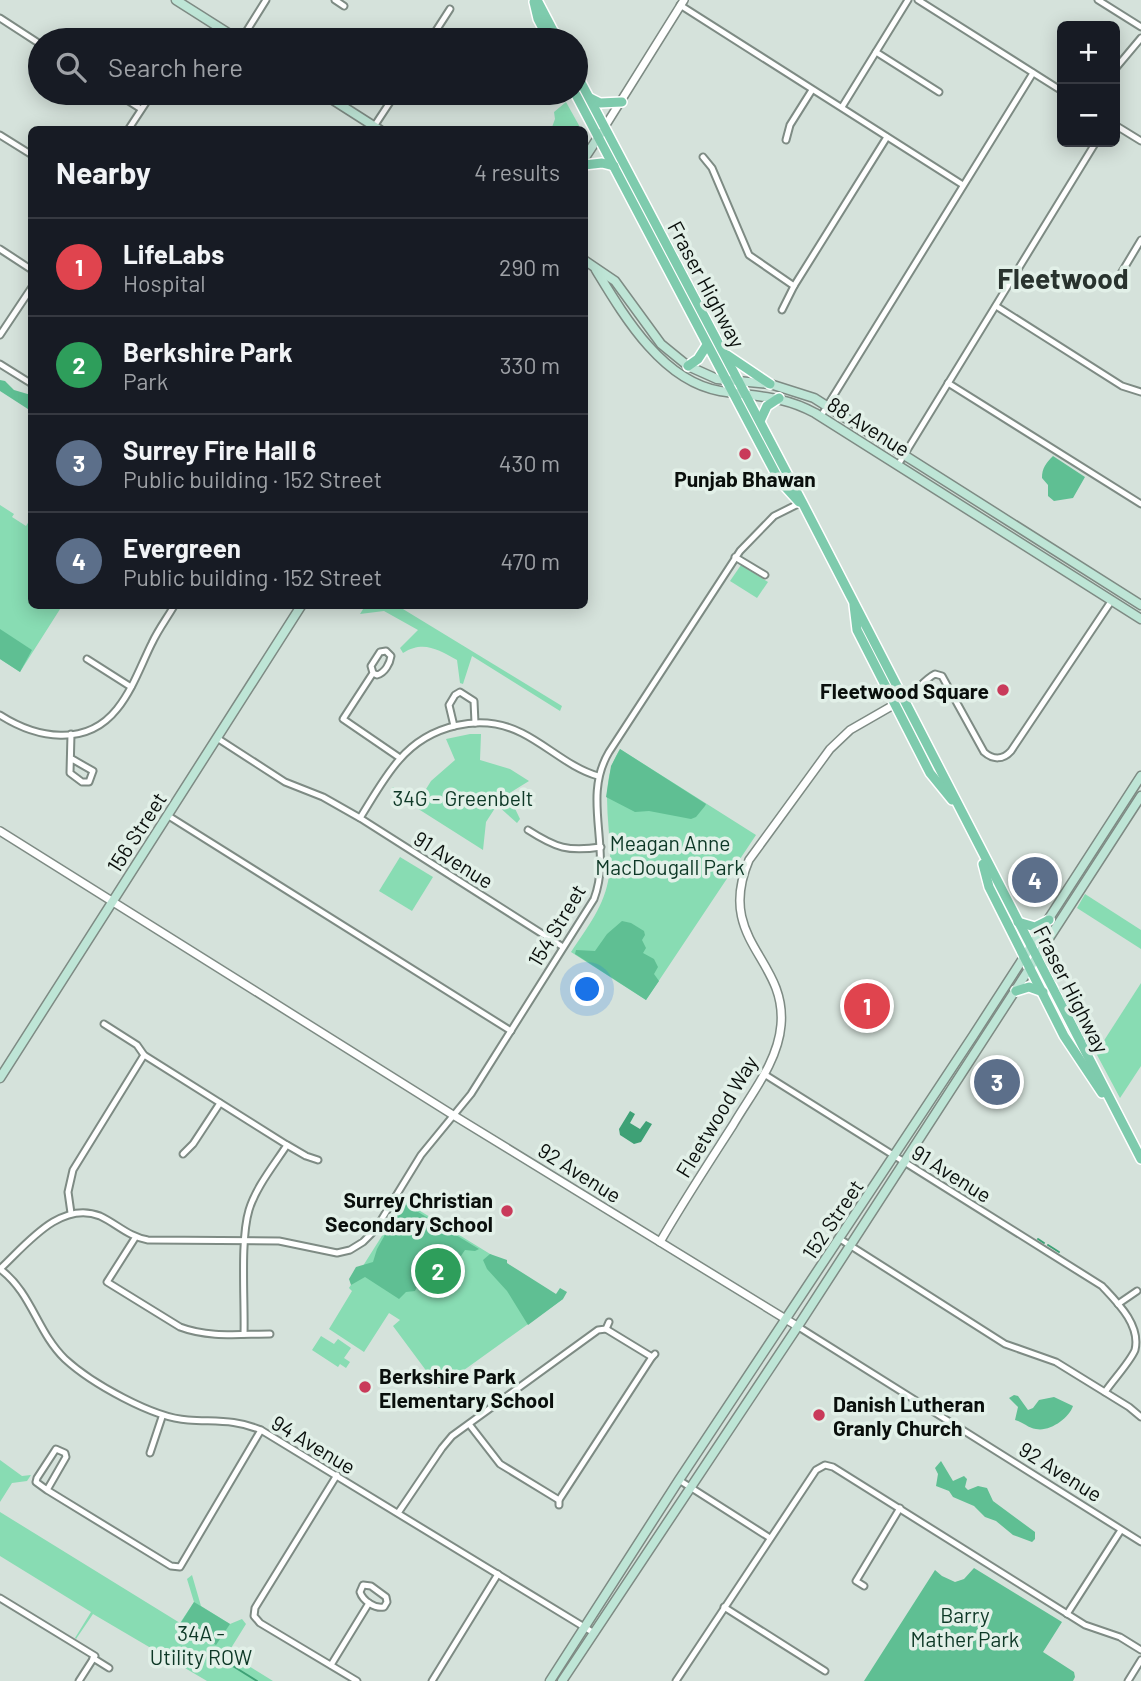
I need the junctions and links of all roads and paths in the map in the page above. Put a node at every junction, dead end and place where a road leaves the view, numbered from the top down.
1 (176, 0) edge
2 (266, 0) edge
3 (335, 0) edge
4 (536, 0) edge
5 (908, 0) edge
6 (918, 0) edge
7 (1098, 0) edge
8 (682, 3) edge
9 (344, 6) dead end
10 (450, 9) dead end
11 (0, 18) edge
12 (1141, 27) edge
13 (221, 28) edge
14 (248, 28) edge
15 (438, 28) edge
16 (543, 28) edge
17 (551, 28) edge
18 (28, 36) edge
19 (1141, 38) edge
20 (876, 52) junction
21 (1120, 63) edge
22 (1033, 73) junction
23 (1057, 88) edge
24 (811, 90) junction
25 (939, 92) dead end
26 (588, 95) edge
27 (588, 96) edge
28 (622, 102) junction
29 (136, 105) edge
30 (143, 105) edge
31 (340, 105) edge
32 (389, 105) edge
33 (581, 105) edge
34 (842, 107) junction
35 (141, 108) junction
36 (130, 126) edge
37 (372, 126) edge
38 (376, 126) edge
39 (604, 128) junction
40 (1120, 128) edge
41 (0, 135) edge
42 (598, 137) junction
43 (887, 137) junction
44 (786, 140) dead end
45 (1141, 142) edge
46 (1093, 147) edge
47 (28, 152) edge
48 (588, 153) edge
49 (703, 157) dead end
50 (588, 165) edge
51 (614, 166) junction
52 (963, 185) junction
53 (1141, 240) edge
54 (0, 249) edge
55 (588, 263) edge
56 (28, 267) edge
57 (594, 267) junction
58 (1117, 280) dead end
59 (794, 286) junction
60 (28, 293) edge
61 (996, 306) junction
62 (782, 310) dead end
63 (0, 335) edge
64 (707, 345) junction
65 (723, 351) junction
66 (0, 364) edge
67 (688, 366) junction
68 (727, 381) junction
69 (28, 382) edge
70 (739, 382) junction
71 (948, 383) junction
72 (770, 384) junction
73 (1141, 392) edge
74 (733, 393) junction
75 (746, 394) junction
76 (779, 398) junction
77 (827, 406) junction
78 (821, 416) junction
79 (760, 421) junction
80 (904, 455) junction
81 (898, 465) junction
82 (800, 503) junction
83 (1141, 504) edge
84 (807, 511) junction
85 (736, 557) junction
86 (765, 575) dead end
87 (1112, 600) junction
88 (1141, 605) edge
89 (172, 609) edge
90 (299, 609) edge
91 (1141, 618) edge
92 (87, 659) dead end
93 (373, 673) junction
94 (131, 687) junction
95 (899, 702) junction
96 (0, 715) edge
97 (475, 723) junction
98 (454, 726) junction
99 (71, 734) junction
100 (217, 738) junction
101 (400, 758) junction
102 (72, 759) junction
103 (598, 776) junction
104 (1141, 776) edge
105 (1141, 796) edge
106 (167, 815) junction
107 (360, 818) junction
108 (0, 831) edge
109 (528, 831) dead end
110 (601, 847) junction
111 (980, 849) junction
112 (112, 902) junction
113 (1049, 920) junction
114 (1018, 922) junction
115 (563, 947) junction
116 (1031, 948) junction
117 (1025, 958) junction
118 (1037, 959) junction
119 (1030, 968) junction
120 (1016, 990) junction
121 (1042, 992) junction
122 (104, 1024) dead end
123 (510, 1031) junction
124 (144, 1055) junction
125 (954, 1066) junction
126 (962, 1072) junction
127 (764, 1074) junction
128 (0, 1078) edge
129 (220, 1102) junction
130 (1114, 1108) junction
131 (453, 1115) junction
132 (1136, 1142) edge
133 (287, 1145) junction
134 (183, 1154) dead end
135 (895, 1156) junction
136 (1141, 1159) edge
137 (318, 1160) dead end
138 (904, 1162) junction
139 (71, 1213) junction
140 (135, 1238) junction
141 (840, 1239) junction
142 (246, 1241) junction
143 (660, 1242) junction
144 (849, 1245) junction
145 (0, 1269) edge
146 (1137, 1291) dead end
147 (1118, 1304) junction
148 (786, 1319) junction
149 (610, 1322) dead end
150 (797, 1326) junction
151 (607, 1329) junction
152 (244, 1334) junction
153 (270, 1334) dead end
154 (1138, 1350) edge
155 (1105, 1392) junction
156 (162, 1416) junction
157 (1141, 1417) edge
158 (469, 1424) junction
159 (261, 1430) junction
160 (150, 1453) dead end
161 (337, 1475) junction
162 (680, 1480) junction
163 (691, 1487) junction
164 (47, 1490) junction
165 (900, 1508) junction
166 (398, 1513) junction
167 (1121, 1530) junction
168 (770, 1538) junction
169 (1141, 1542) edge
170 (498, 1574) junction
171 (864, 1587) dead end
172 (0, 1598) edge
173 (369, 1603) junction
174 (724, 1607) junction
175 (1067, 1614) junction
176 (586, 1627) junction
177 (594, 1633) junction
178 (1141, 1650) edge
179 (94, 1657) junction
180 (1141, 1660) edge
181 (331, 1665) junction
182 (109, 1668) dead end
183 (825, 1671) dead end
184 (79, 1681) edge
185 (357, 1681) edge
186 (432, 1681) edge
187 (550, 1681) edge
188 (562, 1681) edge
189 (676, 1681) edge
190 (1128, 1681) edge

1 - 13 main road
2 - 14 street
3 - 9 street
4 - 16 main road
4 - 17 main road
5 - 20 street
6 - 22 street
7 - 12 street
8 - 24 street
8 - 28 street
10 - 15 street
11 - 18 street
19 - 21 street
20 - 25 street
20 - 34 street
22 - 23 street
22 - 52 street
24 - 34 street
24 - 44 street
26 - 28 main road
27 - 39 main road, Fraser Highway
28 - 39 street
29 - 35 street
30 - 35 street
31 - 37 main road
32 - 38 street
33 - 42 main road, Fraser Highway
34 - 43 street
35 - 36 street
39 - 42 main road
39 - 65 main road, Fraser Highway
40 - 45 street
41 - 47 street
42 - 48 main road
42 - 51 main road, Fraser Highway
43 - 52 street
43 - 59 street
46 - 61 street
49 - 59 street
50 - 51 main road
51 - 64 main road, Fraser Highway
52 - 77 street
53 - 58 street
54 - 56 street
55 - 57 main road, 88 Avenue
57 - 67 main road, 88 Avenue
57 - 74 main road, 88 Avenue
59 - 62 street
60 - 63 street
61 - 71 street
61 - 73 street
64 - 67 main road
64 - 68 main road, Fraser Highway
65 - 70 main road, Fraser Highway
65 - 72 main road
66 - 69 street
67 - 68 main road, 88 Avenue
68 - 70 main road, 88 Avenue
68 - 74 main road, Fraser Highway
70 - 72 main road, 88 Avenue
70 - 75 main road, Fraser Highway
71 - 80 street
71 - 83 street
72 - 77 main road, 88 Avenue
74 - 75 main road, 88 Avenue
74 - 82 main road, Fraser Highway
75 - 76 main road, 88 Avenue
75 - 79 main road, Fraser Highway
76 - 78 main road, 88 Avenue
76 - 79 main road
77 - 78 street
77 - 80 main road, 88 Avenue
78 - 81 main road, 88 Avenue
79 - 84 main road, Fraser Highway
80 - 81 street
80 - 88 main road, 88 Avenue
81 - 87 main road, 88 Avenue
82 - 84 main road, Fraser Highway
82 - 85 street, 154 Street
84 - 95 main road, Fraser Highway
85 - 86 street
85 - 103 street, 154 Street
87 - 91 main road, 88 Avenue
87 - 95 street, Fleetwood Way
89 - 94 street
90 - 100 main road, 156 Street
92 - 94 street
93 - 93 street
93 - 101 street
94 - 99 street
95 - 111 main road, Fraser Highway
95 - 127 street, Fleetwood Way
96 - 99 street
97 - 98 street
97 - 98 street
97 - 103 street
98 - 101 street
99 - 102 street
100 - 106 main road, 156 Street
100 - 107 street, 91 Avenue
101 - 107 street
102 - 102 street
103 - 110 street, 154 Street
104 - 113 main road, 152 Street
105 - 118 main road, 152 Street
106 - 112 main road, 156 Street
106 - 123 street
107 - 115 street, 91 Avenue
108 - 112 street, 92 Avenue
109 - 110 street
110 - 115 street, 154 Street
111 - 114 main road, Fraser Highway
111 - 117 main road, Fraser Highway
112 - 128 main road, 156 Street
112 - 131 street, 92 Avenue
113 - 114 main road
113 - 116 main road, 152 Street
114 - 116 main road, Fraser Highway
115 - 123 street, 154 Street
116 - 117 main road, 152 Street
116 - 118 main road, Fraser Highway
117 - 119 main road, Fraser Highway
117 - 125 main road, 152 Street
118 - 119 main road, 152 Street
118 - 130 main road, Fraser Highway
119 - 120 main road, 152 Street
119 - 121 main road, Fraser Highway
120 - 121 main road
120 - 126 main road, 152 Street
121 - 130 main road, Fraser Highway
122 - 124 street
123 - 131 street, 154 Street
124 - 129 street
124 - 139 street
125 - 126 main road
125 - 135 main road, 152 Street
126 - 138 main road, 152 Street
127 - 135 street, 91 Avenue
127 - 143 street, Fleetwood Way
129 - 133 street
129 - 134 street
130 - 132 main road, Fraser Highway
131 - 142 street, 154 Street
131 - 143 street, 92 Avenue
132 - 136 main road, Fraser Highway
133 - 137 street
133 - 142 street
135 - 138 street, 91 Avenue
135 - 141 main road, 152 Street
138 - 144 main road, 152 Street
138 - 147 street, 91 Avenue
139 - 140 street
139 - 145 street
140 - 142 street
140 - 152 street
141 - 144 street
141 - 148 main road, 152 Street
142 - 152 street
143 - 148 street, 92 Avenue
144 - 150 main road, 152 Street
144 - 155 street
145 - 156 street, 94 Avenue
146 - 147 street
147 - 154 street, 91 Avenue
148 - 150 street, 92 Avenue
148 - 162 main road, 152 Street
149 - 151 street
150 - 163 main road, 152 Street
150 - 167 street, 92 Avenue
151 - 158 street
151 - 158 street
152 - 153 street
154 - 155 street
155 - 157 street
156 - 159 street, 94 Avenue
156 - 160 street
158 - 166 street
159 - 161 street, 94 Avenue
159 - 164 street
161 - 166 street, 94 Avenue
161 - 181 street
162 - 163 street
162 - 176 main road, 152 Street
163 - 168 street
163 - 177 main road, 152 Street
164 - 164 street
165 - 168 street
165 - 171 street
165 - 175 street
166 - 170 street, 94 Avenue
167 - 169 street, 92 Avenue
167 - 175 street
168 - 174 street
170 - 176 street, 94 Avenue
170 - 186 street
172 - 179 street
173 - 173 street
173 - 181 street
174 - 183 street
174 - 189 street
175 - 178 street
176 - 177 street, 94 Avenue
176 - 187 main road, 152 Street
177 - 188 main road, 152 Street
179 - 182 street
179 - 184 street
180 - 190 street
181 - 185 street

